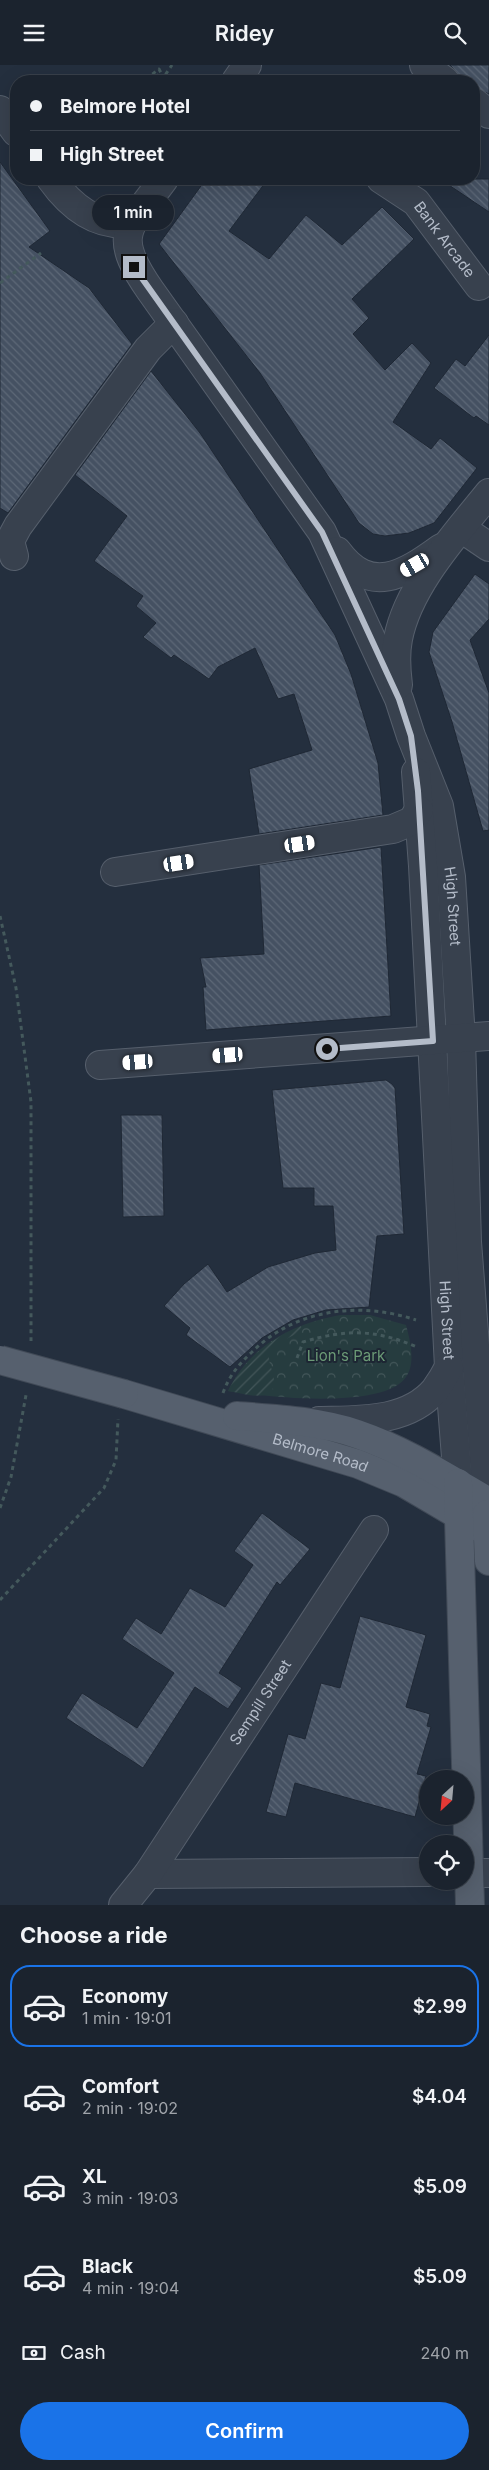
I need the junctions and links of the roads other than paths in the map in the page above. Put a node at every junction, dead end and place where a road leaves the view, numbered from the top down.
1 (424, 65) edge
2 (437, 75) edge
3 (0, 110) edge
4 (10, 124) edge
5 (56, 185) edge
6 (160, 185) edge
7 (390, 185) edge
8 (132, 223) junction
9 (479, 286) dead end
10 (174, 323) junction
11 (489, 493) edge
12 (322, 532) junction
13 (455, 535) junction
14 (489, 547) edge
15 (14, 556) dead end
16 (399, 699) junction
17 (411, 736) junction
18 (419, 810) junction
19 (116, 872) dead end
20 (489, 1036) edge
21 (461, 1039) junction
22 (433, 1041) junction
23 (100, 1065) dead end
24 (455, 1243) junction
25 (482, 1340) edge
26 (0, 1360) edge
27 (449, 1367) junction
28 (173, 1410) junction
29 (295, 1421) junction
30 (458, 1483) junction
31 (488, 1501) edge
32 (458, 1517) junction
33 (374, 1530) dead end
34 (488, 1533) edge
35 (489, 1561) edge
36 (472, 1835) edge
37 (419, 1872) edge
38 (148, 1874) junction
39 (472, 1890) edge
40 (123, 1905) edge
41 (470, 1905) edge

1 - 2 street
3 - 4 street
5 - 8 street
6 - 8 street
7 - 9 street, Bank Arcade
8 - 10 street, High Street
10 - 12 street, High Street
10 - 15 street
11 - 13 street
12 - 13 street
12 - 16 street, High Street
13 - 14 street
13 - 16 street
16 - 17 street, High Street
17 - 18 street, High Street
17 - 21 street, High Street
18 - 19 street
18 - 22 street, High Street
20 - 21 street
21 - 22 street
21 - 24 street, High Street
22 - 23 street
22 - 24 street, High Street
24 - 25 street, High Street
24 - 27 street, High Street
25 - 31 street, High Street
26 - 28 main road, Belmore Road, bridge
27 - 29 street
27 - 30 street, High Street
28 - 29 main road, Belmore Road
28 - 32 main road, Belmore Road
29 - 30 main road, Belmore Road
30 - 31 main road, Belmore Road
30 - 32 main road, High Street
31 - 34 main road, High Street
32 - 34 main road, Belmore Road
32 - 36 main road, High Street
33 - 38 street, Sempill Street
34 - 35 main road, High Street
37 - 38 street
38 - 40 street, Sempill Street
39 - 41 main road, High Street

